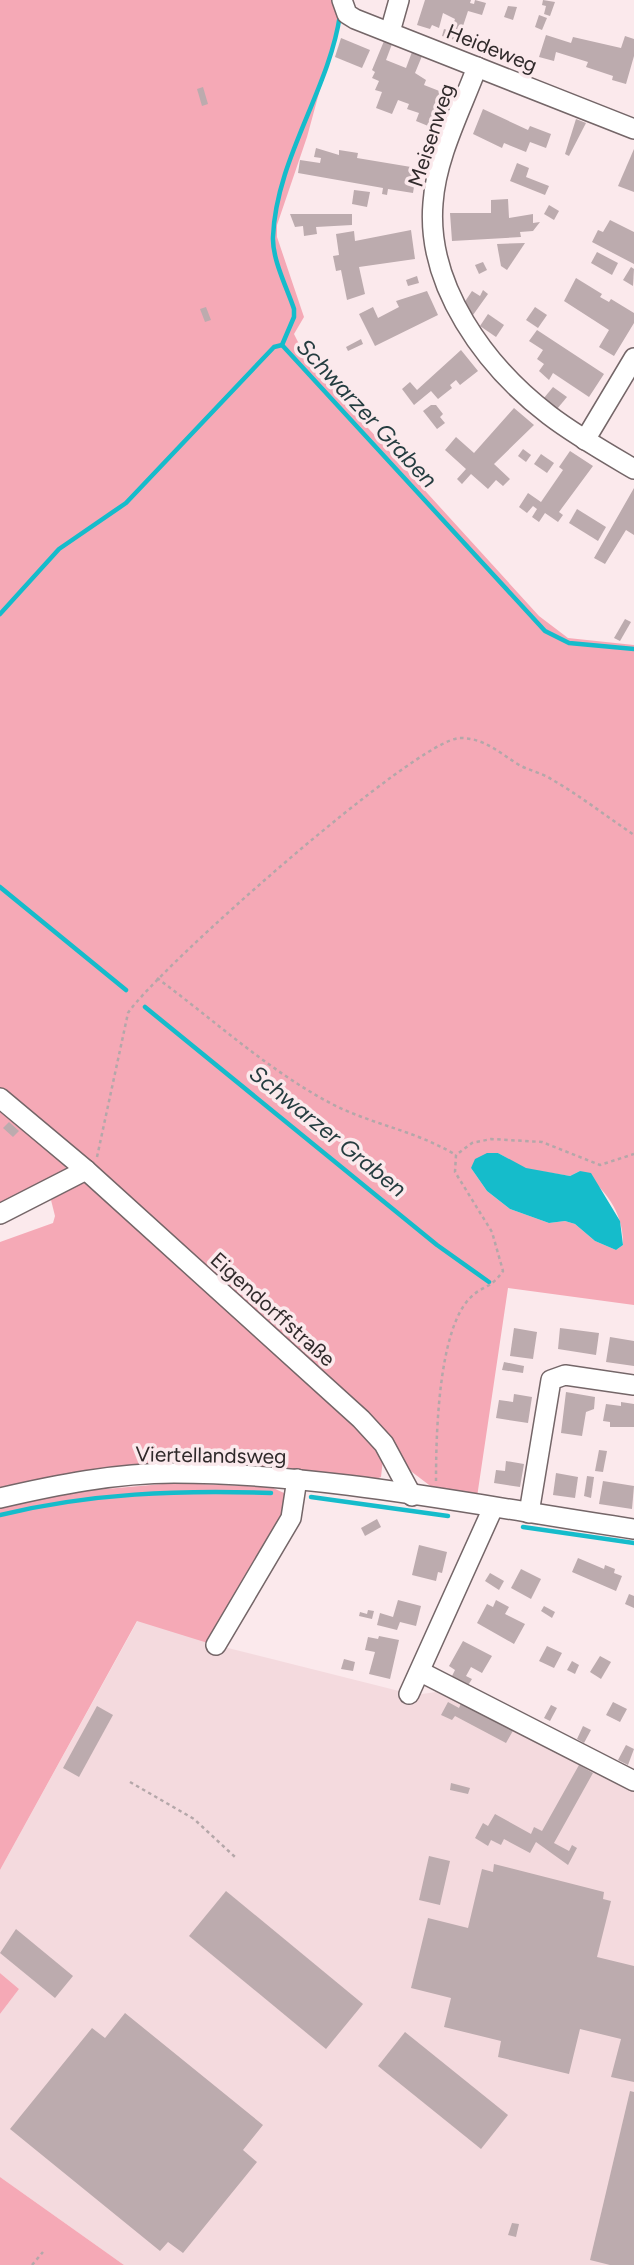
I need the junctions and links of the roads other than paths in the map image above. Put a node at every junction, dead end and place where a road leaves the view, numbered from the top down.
1 (342, 0) edge
2 (399, 0) edge
3 (390, 32) junction
4 (477, 67) junction
5 (634, 129) edge
6 (634, 358) edge
7 (585, 440) junction
8 (634, 469) edge
9 (0, 1098) edge
10 (86, 1170) junction
11 (0, 1214) edge
12 (634, 1385) edge
13 (297, 1479) junction
14 (412, 1496) junction
15 (0, 1498) edge
16 (493, 1508) junction
17 (529, 1513) junction
18 (634, 1529) edge
19 (216, 1645) dead end
20 (421, 1672) junction
21 (409, 1694) dead end
22 (634, 1781) edge

1 - 3 street, Heideweg
2 - 3 street
3 - 4 street, Heideweg
4 - 5 street, Heideweg
4 - 7 street, Meisenweg
6 - 7 street
7 - 8 street, Meisenweg
9 - 10 street, Eigendorffstraße
10 - 11 street
10 - 14 street, Eigendorffstraße
12 - 17 street
13 - 14 street, Viertellandsweg
13 - 15 street, Viertellandsweg
13 - 19 street, Viertellandsweg
14 - 16 street
16 - 17 street
16 - 20 street
17 - 18 street
20 - 21 street
20 - 22 street

